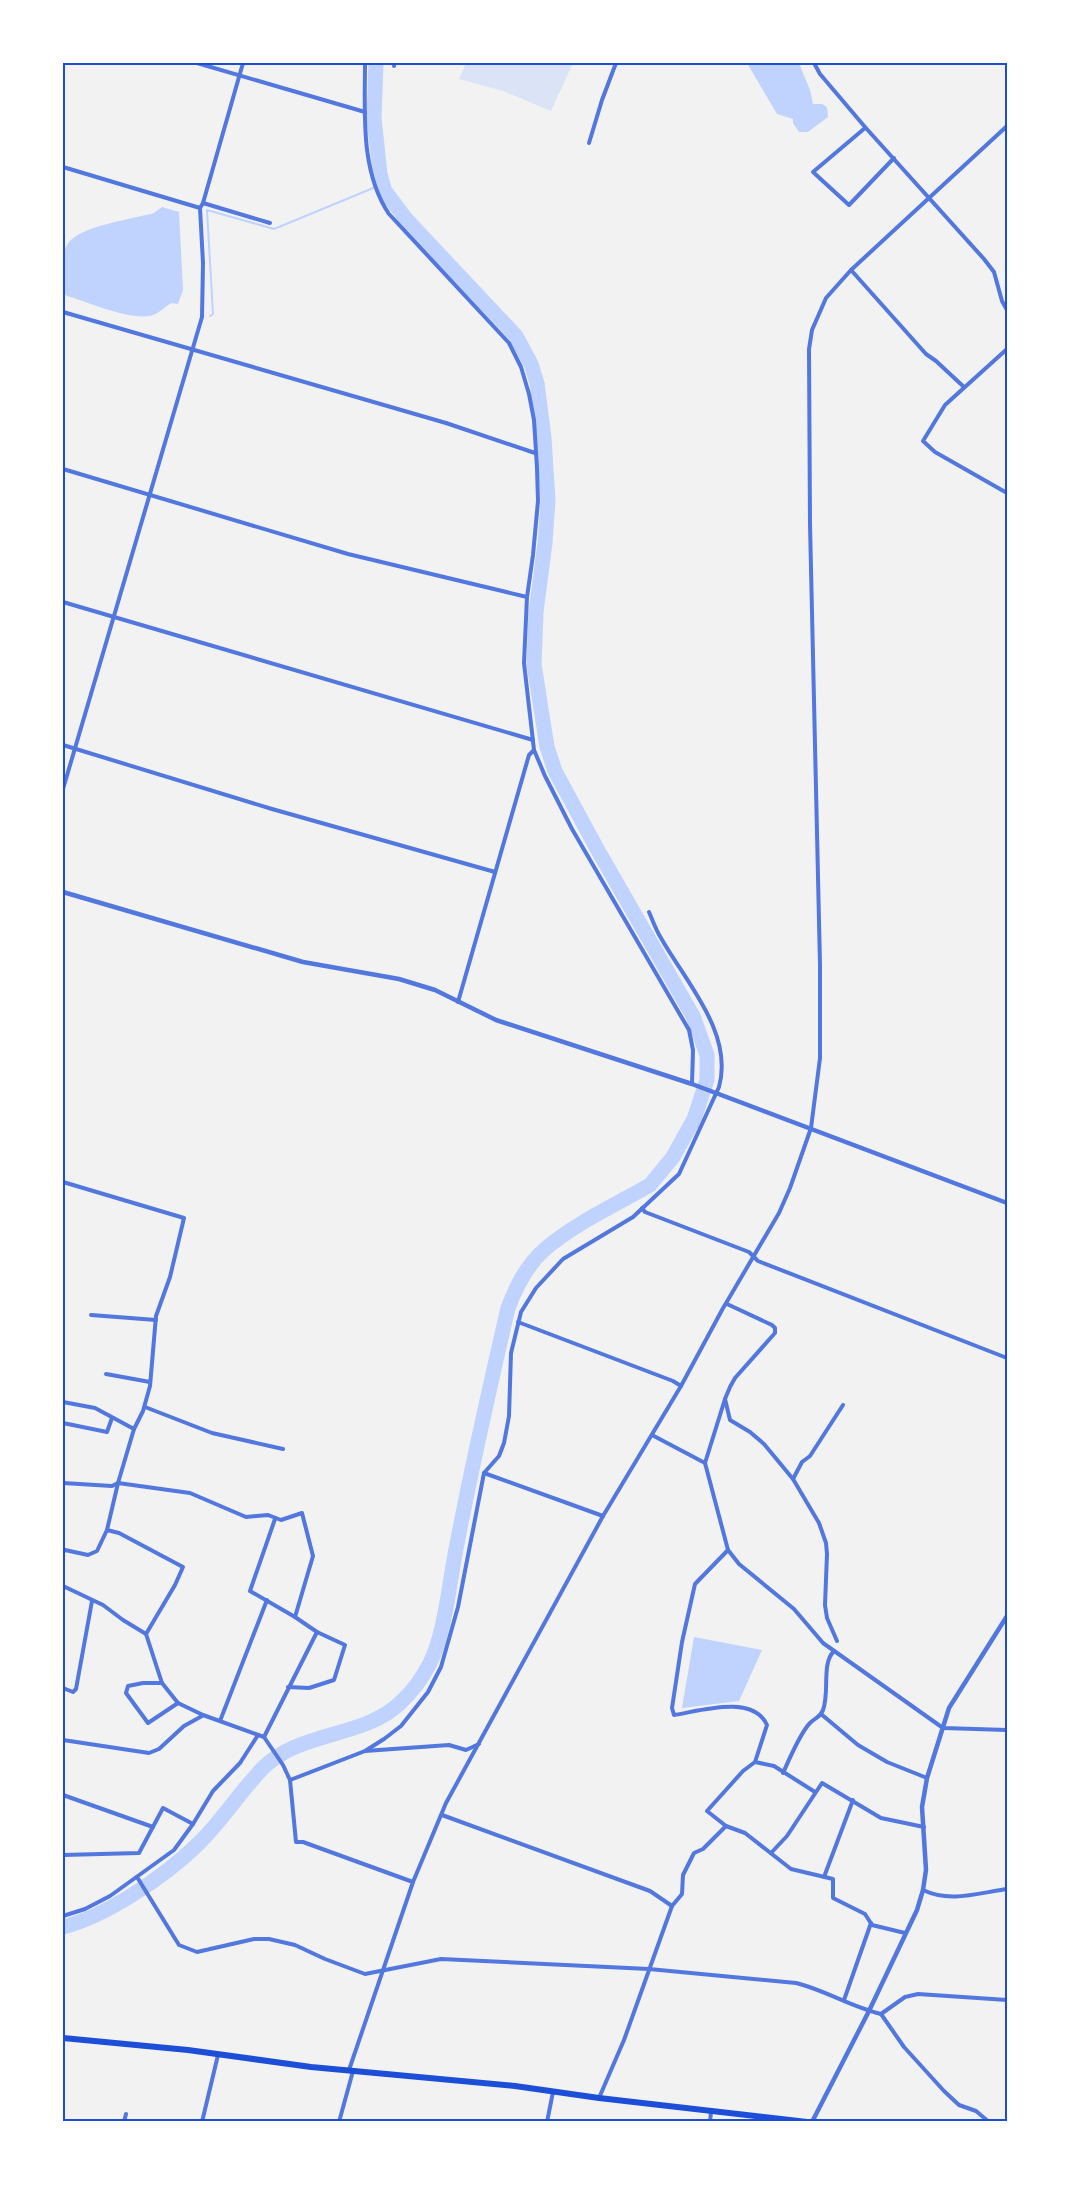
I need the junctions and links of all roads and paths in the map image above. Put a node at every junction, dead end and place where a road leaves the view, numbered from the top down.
1 (197, 63) edge
2 (243, 63) edge
3 (365, 63) edge
4 (616, 63) edge
5 (814, 63) edge
6 (240, 76) junction
7 (364, 112) junction
8 (1007, 126) edge
9 (865, 128) junction
10 (589, 143) dead end
11 (894, 158) junction
12 (63, 167) edge
13 (928, 197) junction
14 (201, 206) junction
15 (270, 223) dead end
16 (851, 270) junction
17 (1007, 310) edge
18 (63, 312) edge
19 (1007, 349) edge
20 (194, 350) junction
21 (964, 387) junction
22 (535, 453) junction
23 (63, 470) edge
24 (1007, 493) edge
25 (151, 494) junction
26 (527, 597) junction
27 (63, 602) edge
28 (114, 615) junction
29 (533, 740) junction
30 (63, 745) edge
31 (75, 748) junction
32 (534, 750) junction
33 (63, 789) edge
34 (495, 872) junction
35 (63, 892) edge
36 (649, 912) dead end
37 (458, 1002) junction
38 (692, 1084) junction
39 (716, 1093) junction
40 (811, 1128) junction
41 (63, 1182) edge
42 (1007, 1203) edge
43 (642, 1208) junction
44 (753, 1256) junction
45 (727, 1304) junction
46 (91, 1315) dead end
47 (156, 1320) junction
48 (518, 1322) junction
49 (1007, 1358) edge
50 (106, 1374) dead end
51 (150, 1382) junction
52 (681, 1386) junction
53 (725, 1399) junction
54 (63, 1402) edge
55 (843, 1406) dead end
56 (145, 1407) junction
57 (112, 1418) junction
58 (63, 1423) edge
59 (134, 1429) junction
60 (652, 1435) junction
61 (283, 1449) dead end
62 (705, 1463) junction
63 (484, 1473) junction
64 (793, 1479) junction
65 (63, 1483) edge
66 (118, 1483) junction
67 (603, 1516) junction
68 (275, 1519) junction
69 (107, 1530) junction
70 (728, 1550) junction
71 (63, 1552) edge
72 (63, 1587) edge
73 (267, 1600) junction
74 (92, 1601) junction
75 (1007, 1616) edge
76 (295, 1617) junction
77 (317, 1632) junction
78 (146, 1634) junction
79 (837, 1641) dead end
80 (834, 1651) junction
81 (162, 1683) junction
82 (288, 1687) junction
83 (63, 1688) edge
84 (178, 1703) junction
85 (821, 1714) junction
86 (203, 1715) junction
87 (220, 1721) junction
88 (943, 1728) junction
89 (1007, 1730) edge
90 (258, 1735) junction
91 (264, 1737) junction
92 (63, 1740) edge
93 (480, 1744) junction
94 (365, 1751) junction
95 (755, 1762) junction
96 (783, 1773) junction
97 (927, 1778) junction
98 (290, 1780) junction
99 (815, 1792) junction
100 (63, 1795) edge
101 (853, 1800) junction
102 (442, 1815) junction
103 (193, 1824) junction
104 (726, 1826) junction
105 (153, 1827) junction
106 (924, 1827) junction
107 (771, 1853) junction
108 (63, 1855) edge
109 (137, 1877) junction
110 (824, 1877) junction
111 (413, 1882) junction
112 (1007, 1889) edge
113 (923, 1890) junction
114 (672, 1906) junction
115 (63, 1916) edge
116 (871, 1923) junction
117 (905, 1933) junction
118 (649, 1969) junction
119 (384, 1971) junction
120 (844, 2000) junction
121 (1007, 2000) edge
122 (869, 2011) junction
123 (881, 2014) junction
124 (63, 2038) edge
125 (218, 2055) junction
126 (351, 2071) junction
127 (553, 2092) junction
128 (599, 2098) junction
129 (711, 2112) junction
130 (126, 2114) dead end
131 (124, 2122) edge
132 (202, 2122) edge
133 (339, 2122) edge
134 (548, 2122) edge
135 (710, 2122) edge
136 (807, 2122) edge
137 (812, 2122) edge
138 (989, 2122) edge

1 - 6 street
2 - 6 street
3 - 7 street
4 - 10 street
5 - 9 street
6 - 7 street
6 - 14 street
7 - 22 street
8 - 13 street
9 - 11 street
9 - 11 street
11 - 13 street
12 - 14 street
13 - 16 street
13 - 17 street
14 - 15 street
14 - 20 street
16 - 21 street
16 - 40 street
18 - 20 street
19 - 21 street
20 - 22 street
20 - 25 street
21 - 24 street
22 - 26 street
23 - 25 street
25 - 26 street
25 - 28 street
26 - 29 street
27 - 28 street
28 - 29 street
28 - 31 street
29 - 32 street
30 - 31 street
31 - 33 street
31 - 34 street
32 - 34 street
32 - 38 street
34 - 37 street
35 - 37 street
36 - 39 street
37 - 38 street
38 - 39 street
39 - 40 street
39 - 43 street
40 - 42 street
40 - 44 street
41 - 47 street
43 - 44 street
43 - 48 street
44 - 45 street
44 - 49 street
45 - 52 street
45 - 53 street
46 - 47 street
47 - 51 street
48 - 52 street
48 - 63 street
50 - 51 street
51 - 56 street
52 - 60 street
53 - 62 street
53 - 64 street
54 - 57 street
55 - 64 street
56 - 59 street
56 - 61 street
57 - 58 street
57 - 59 street
59 - 66 street
60 - 62 street
60 - 67 street
62 - 70 street
63 - 67 street
63 - 94 street
64 - 79 street
65 - 66 street
66 - 68 street
66 - 69 street
67 - 93 street
68 - 73 street
68 - 76 street
69 - 71 street
69 - 78 street
70 - 80 street
70 - 95 street
72 - 74 street
73 - 76 street
73 - 87 street
74 - 78 street
74 - 83 street
75 - 88 street
76 - 77 street
77 - 82 street
77 - 82 street
78 - 81 street
80 - 85 street
80 - 88 street
81 - 84 street
81 - 84 street
82 - 91 street
84 - 86 street
85 - 96 street
85 - 97 street
86 - 87 street
86 - 92 street
87 - 90 street
88 - 89 street
88 - 97 street
90 - 91 street
90 - 103 street
91 - 98 street
93 - 94 street
93 - 102 street
94 - 98 street
95 - 96 street
95 - 104 street
96 - 99 street
97 - 106 street
98 - 111 street
99 - 101 street
99 - 107 street
100 - 105 street
101 - 106 street
101 - 110 street
102 - 111 street
102 - 114 street
103 - 105 street
103 - 109 street
104 - 107 street
104 - 114 street
105 - 108 street
106 - 113 street
107 - 110 street
109 - 115 street
109 - 119 street
110 - 116 street
111 - 119 street
112 - 113 street
113 - 117 street
114 - 118 street
116 - 117 street
116 - 120 street
117 - 122 street
118 - 119 street
118 - 120 street
118 - 128 street
119 - 126 street
120 - 122 street
121 - 123 street
122 - 123 street
122 - 137 street
123 - 138 street
124 - 125 main road
125 - 126 main road
125 - 132 street
126 - 127 main road
126 - 133 street
127 - 128 main road
127 - 134 street
128 - 129 main road
129 - 135 street
129 - 136 main road
130 - 131 street

